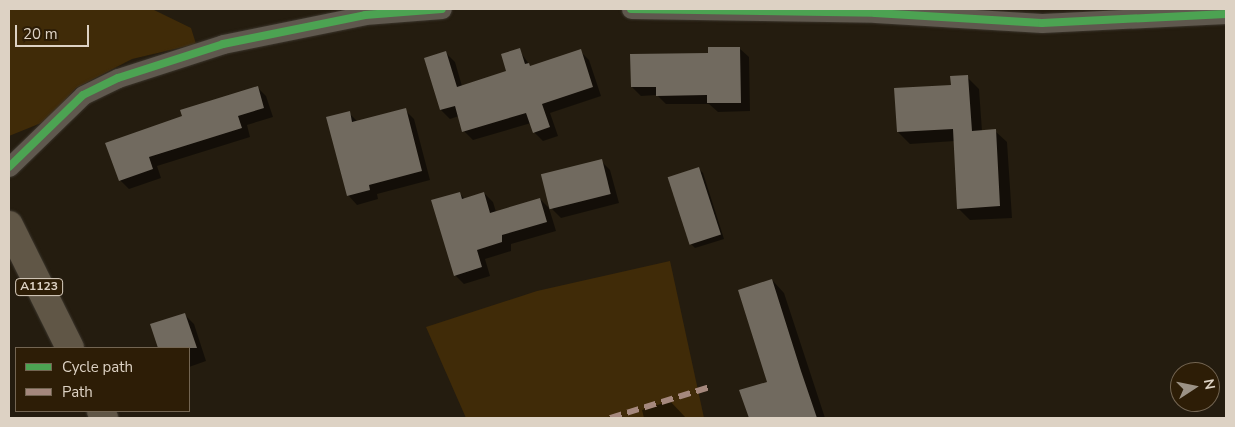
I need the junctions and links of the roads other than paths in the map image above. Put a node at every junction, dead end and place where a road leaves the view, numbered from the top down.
1 (442, 9) edge
2 (631, 9) edge
3 (1226, 14) edge
4 (9, 167) edge
5 (9, 225) edge
6 (70, 347) edge

1 - 4 street
2 - 3 street
5 - 6 main road, A1123

